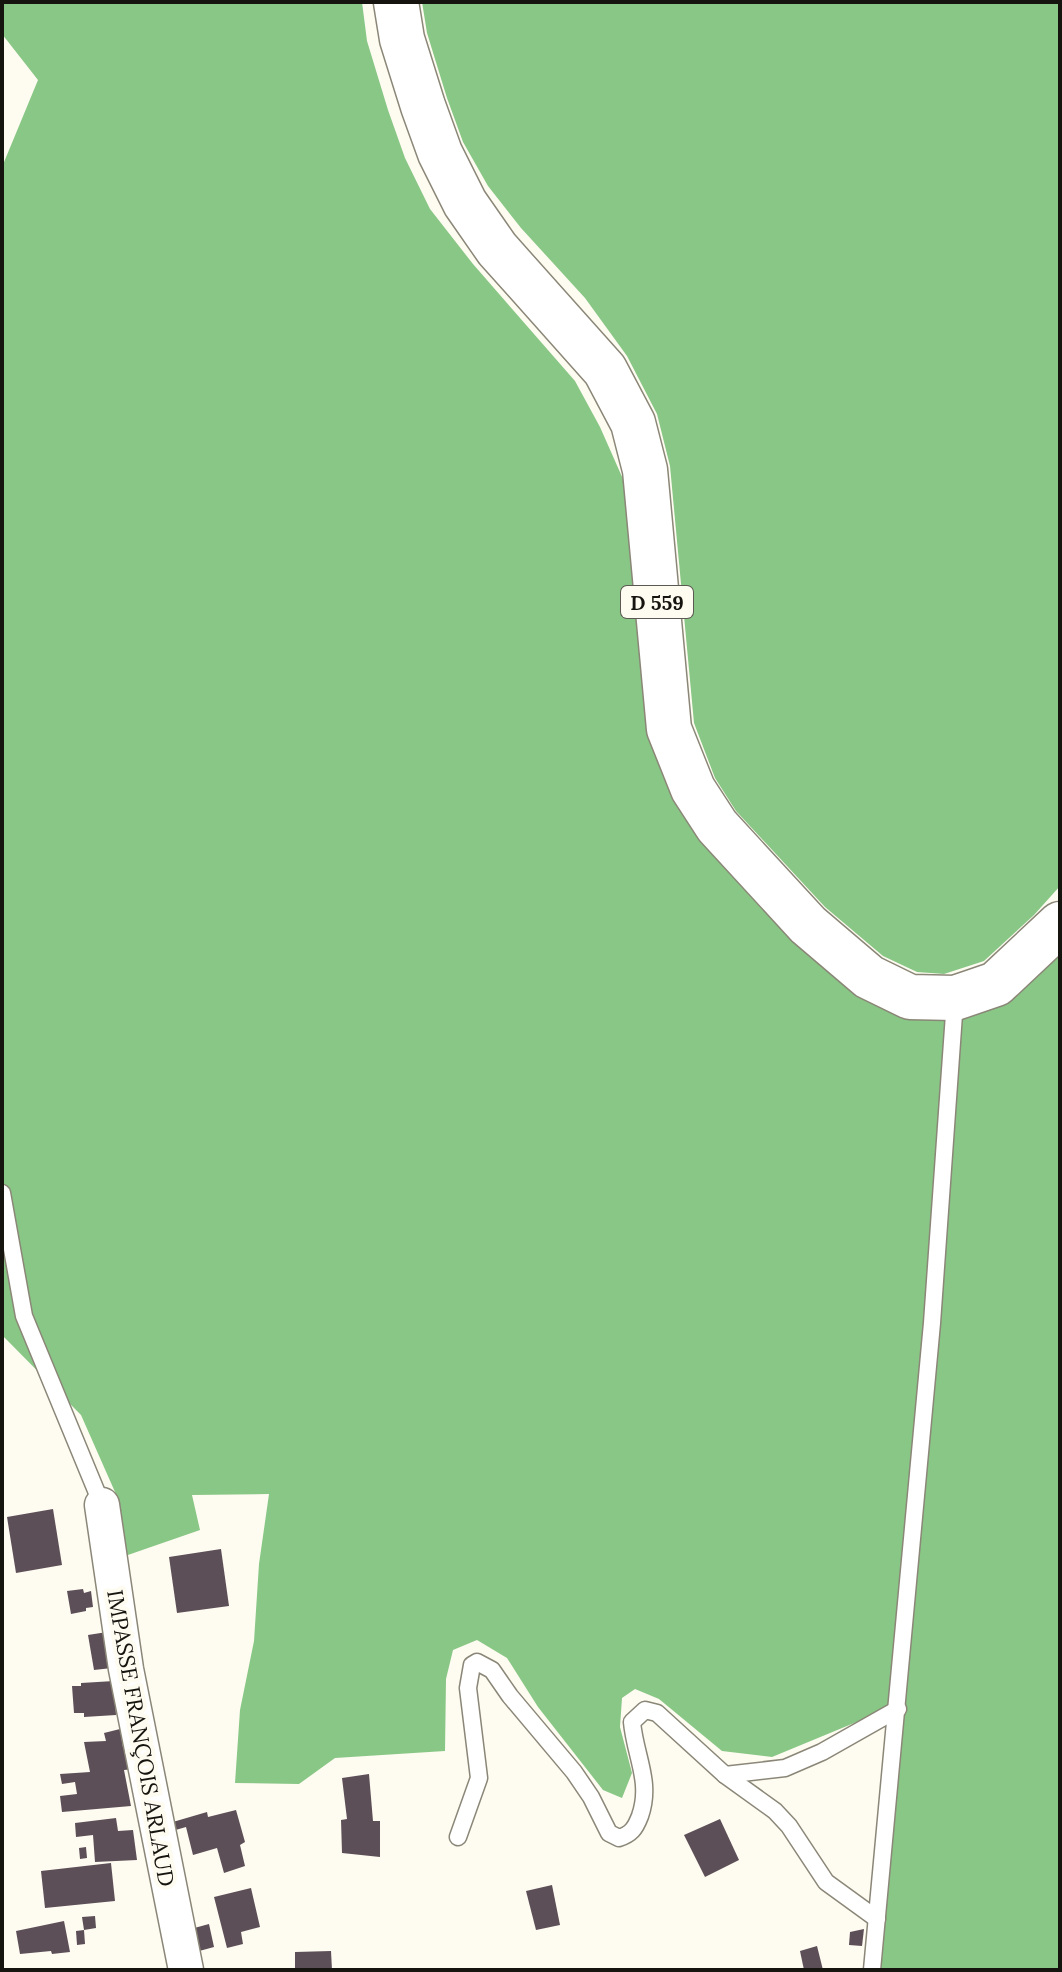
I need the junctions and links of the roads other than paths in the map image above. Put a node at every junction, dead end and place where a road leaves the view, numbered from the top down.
1 (396, 2) edge
2 (1060, 924) edge
3 (955, 998) junction
4 (2, 1193) edge
5 (2, 1262) edge
6 (24, 1316) junction
7 (102, 1505) joint
8 (898, 1709) junction
9 (725, 1775) junction
10 (458, 1837) dead end
11 (877, 1919) junction
12 (186, 1970) edge
13 (872, 1970) edge

1 - 3 main road, D 559
2 - 3 main road, D 559
3 - 8 lane
4 - 6 lane
5 - 6 lane
6 - 7 lane
7 - 12 street, IMPASSE FRANÇOIS ARLAUD
8 - 9 lane
8 - 11 lane
9 - 10 lane
9 - 11 lane
11 - 13 lane

